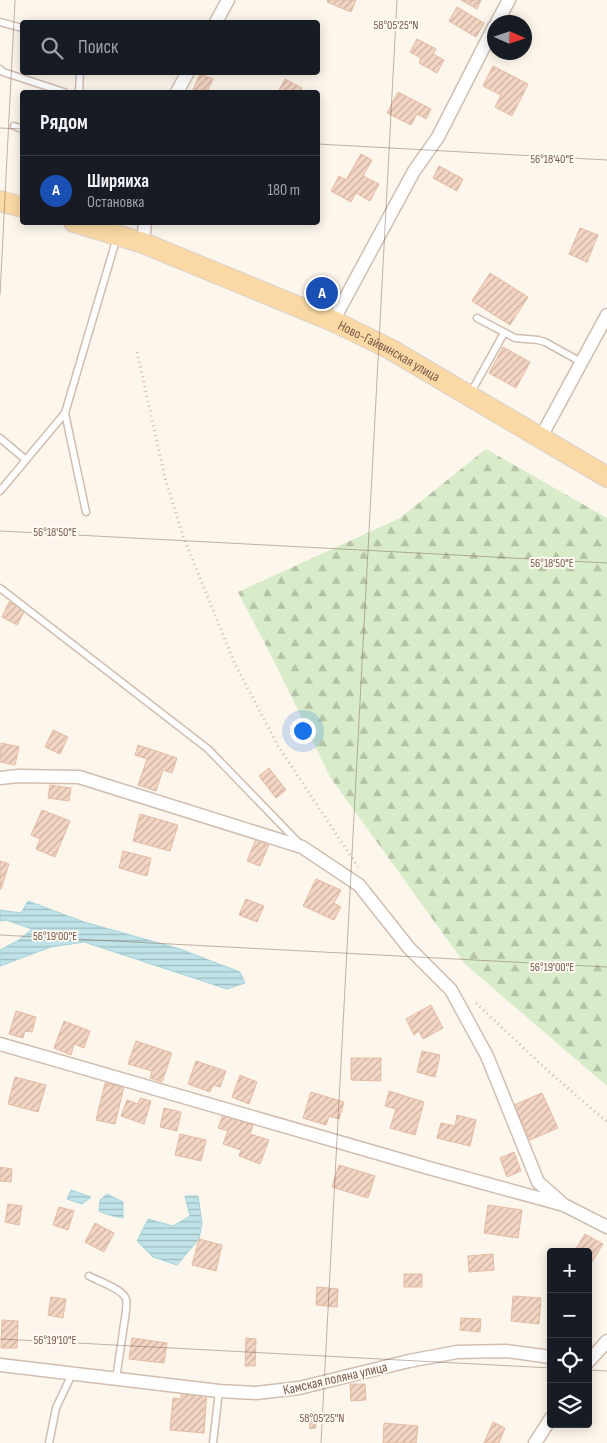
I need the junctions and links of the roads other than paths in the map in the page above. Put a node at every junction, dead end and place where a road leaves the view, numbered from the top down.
1 (228, 0) edge
2 (509, 0) edge
3 (501, 15) edge
4 (217, 20) edge
5 (0, 22) edge
6 (20, 27) edge
7 (487, 41) edge
8 (0, 69) edge
9 (80, 75) edge
10 (186, 75) edge
11 (58, 90) edge
12 (79, 90) edge
13 (178, 90) edge
14 (14, 126) dead end
15 (20, 128) edge
16 (0, 200) edge
17 (20, 206) edge
18 (83, 225) edge
19 (145, 225) edge
20 (118, 236) junction
21 (143, 243) junction
22 (607, 315) edge
23 (477, 318) dead end
24 (333, 321) junction
25 (504, 333) junction
26 (581, 362) junction
27 (470, 395) junction
28 (65, 413) junction
29 (541, 437) junction
30 (0, 438) edge
31 (26, 460) junction
32 (607, 476) edge
33 (0, 491) edge
34 (86, 512) dead end
35 (0, 588) edge
36 (0, 778) edge
37 (302, 847) junction
38 (0, 1044) edge
39 (564, 1205) junction
40 (607, 1227) edge
41 (89, 1276) dead end
42 (607, 1340) edge
43 (547, 1356) edge
44 (592, 1357) edge
45 (0, 1365) edge
46 (72, 1374) junction
47 (116, 1379) junction
48 (220, 1391) junction
49 (547, 1424) edge
50 (49, 1443) edge
51 (213, 1443) edge
52 (534, 1443) edge

1 - 4 street
2 - 3 street
5 - 6 lane
7 - 24 street
8 - 11 lane
9 - 12 lane
10 - 13 street
14 - 15 lane
16 - 17 main road
18 - 20 main road, Ново-Гайвинская улица
19 - 21 street
20 - 21 main road, Ново-Гайвинская улица
20 - 28 lane
21 - 24 main road, Ново-Гайвинская улица
22 - 26 street
23 - 25 lane
24 - 27 main road, Ново-Гайвинская улица
25 - 26 lane
25 - 27 lane
26 - 29 street
27 - 29 main road, Ново-Гайвинская улица
28 - 31 lane
28 - 34 lane
29 - 32 main road, Ново-Гайвинская улица
30 - 31 lane
31 - 33 lane
35 - 37 lane
36 - 37 street
37 - 39 street
38 - 39 street
39 - 40 street
41 - 47 lane
42 - 44 street
43 - 48 street, Камская поляна улица
45 - 46 street, Камская поляна улица
46 - 47 street, Камская поляна улица
46 - 50 lane
47 - 48 street, Камская поляна улица
48 - 51 lane
49 - 52 street

